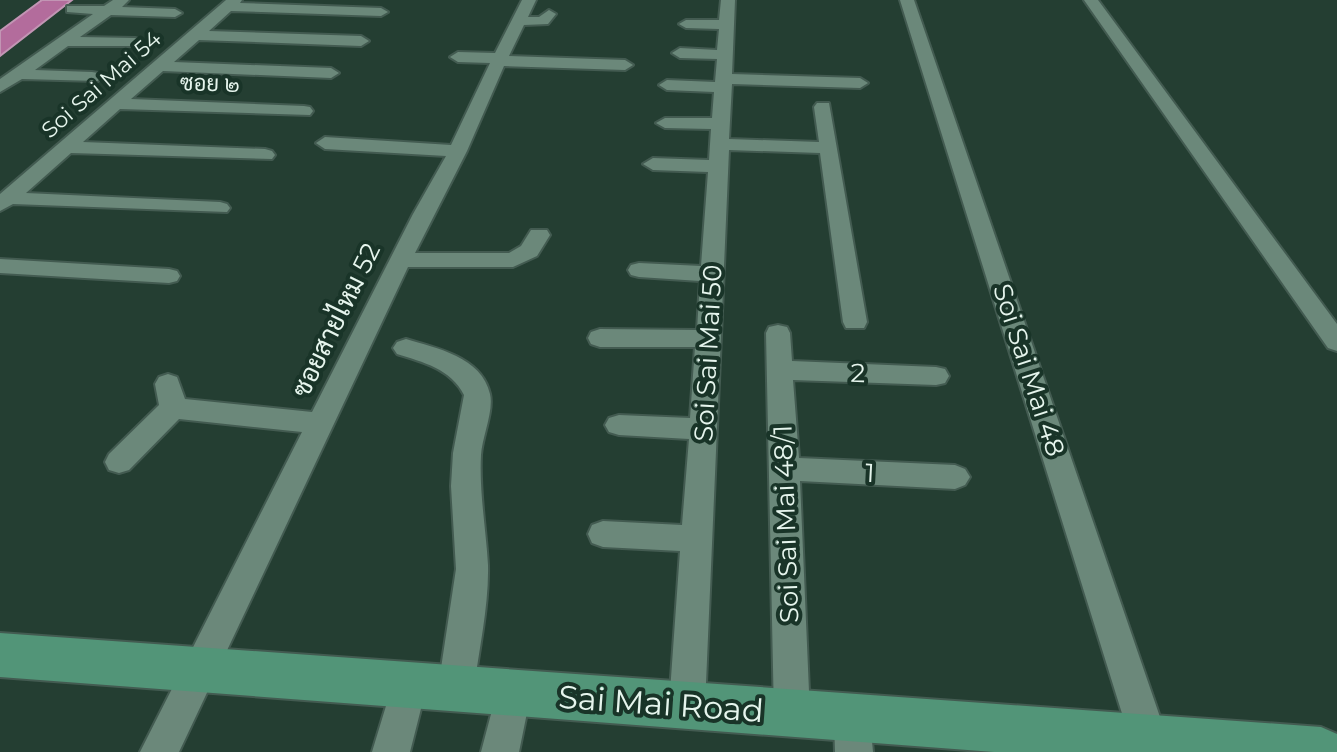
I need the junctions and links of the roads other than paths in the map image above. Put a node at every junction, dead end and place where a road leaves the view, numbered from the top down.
1 (122, 0) edge
2 (907, 0) edge
3 (1091, 0) edge
4 (231, 3) edge
5 (72, 9) dead end
6 (107, 11) junction
7 (381, 12) dead end
8 (532, 12) edge
9 (728, 12) edge
10 (175, 13) dead end
11 (686, 24) dead end
12 (195, 35) junction
13 (64, 41) junction
14 (361, 41) dead end
15 (135, 43) dead end
16 (680, 53) dead end
17 (458, 57) dead end
18 (500, 60) junction
19 (625, 65) dead end
20 (157, 66) junction
21 (331, 73) dead end
22 (724, 73) junction
23 (17, 74) junction
24 (92, 77) dead end
25 (860, 83) dead end
26 (667, 85) dead end
27 (0, 87) edge
28 (114, 104) junction
29 (823, 107) dead end
30 (304, 111) dead end
31 (665, 123) dead end
32 (325, 143) dead end
33 (719, 145) junction
34 (65, 147) junction
35 (829, 148) junction
36 (458, 151) junction
37 (265, 155) dead end
38 (653, 164) dead end
39 (4, 201) edge
40 (220, 208) dead end
41 (539, 235) dead end
42 (400, 260) junction
43 (0, 266) edge
44 (639, 270) dead end
45 (712, 274) junction
46 (169, 276) dead end
47 (855, 322) dead end
48 (778, 333) dead end
49 (600, 338) dead end
50 (708, 339) junction
51 (1337, 342) edge
52 (406, 348) dead end
53 (781, 370) junction
54 (936, 376) dead end
55 (319, 423) junction
56 (619, 425) dead end
57 (704, 429) junction
58 (119, 462) dead end
59 (785, 469) junction
60 (955, 477) dead end
61 (603, 534) dead end
62 (697, 539) junction
63 (0, 655) edge
64 (201, 669) junction
65 (409, 685) junction
66 (456, 688) junction
67 (513, 693) junction
68 (687, 706) junction
69 (792, 715) junction
70 (853, 736) edge
71 (1151, 746) edge
72 (159, 752) edge
73 (391, 752) edge
74 (500, 752) edge
75 (1321, 752) edge

1 - 6 street
2 - 71 street, Soi Sai Mai 48
3 - 51 street
4 - 7 street
4 - 12 street, Soi Sai Mai 54
5 - 6 street
6 - 10 street
6 - 13 street
8 - 18 street, ซอยสายไหม 52
9 - 11 street
9 - 22 street, Soi Sai Mai 50
12 - 14 street
12 - 20 street, Soi Sai Mai 54
13 - 15 street
13 - 23 street
16 - 22 street
17 - 18 street
18 - 19 street
18 - 36 street, ซอยสายไหม 52
20 - 21 street
20 - 28 street, Soi Sai Mai 54
22 - 25 street
22 - 26 street
22 - 33 street, Soi Sai Mai 50
23 - 24 street
23 - 27 street
28 - 30 street, ซอย ๒
28 - 34 street, Soi Sai Mai 54
29 - 35 street
31 - 33 street
32 - 36 street
33 - 35 street
33 - 38 street
33 - 45 street, Soi Sai Mai 50
34 - 37 street
34 - 39 street, Soi Sai Mai 54
35 - 47 street
36 - 42 street, ซอยสายไหม 52
39 - 40 street
41 - 42 street
42 - 55 street, ซอยสายไหม 52
43 - 46 street
44 - 45 street
45 - 50 street, Soi Sai Mai 50
48 - 53 street, Soi Sai Mai 48/1
49 - 50 street
50 - 57 street, Soi Sai Mai 50
52 - 66 street
53 - 54 street, 2
53 - 59 street, Soi Sai Mai 48/1
55 - 58 street
55 - 64 street, ซอยสายไหม 52
56 - 57 street
57 - 62 street, Soi Sai Mai 50
59 - 60 street, 1
59 - 69 street, Soi Sai Mai 48/1
61 - 62 street
62 - 68 street, Soi Sai Mai 50
63 - 64 main road, Sai Mai Road
64 - 65 main road, Sai Mai Road
64 - 72 street, ซอยสายไหม 52
65 - 66 main road, Sai Mai Road
65 - 73 street
66 - 67 main road, Sai Mai Road
67 - 68 main road, Sai Mai Road
67 - 74 street
68 - 69 main road, Sai Mai Road
69 - 70 main road, Sai Mai Road
70 - 71 main road, Sai Mai Road
71 - 75 main road, Sai Mai Road

